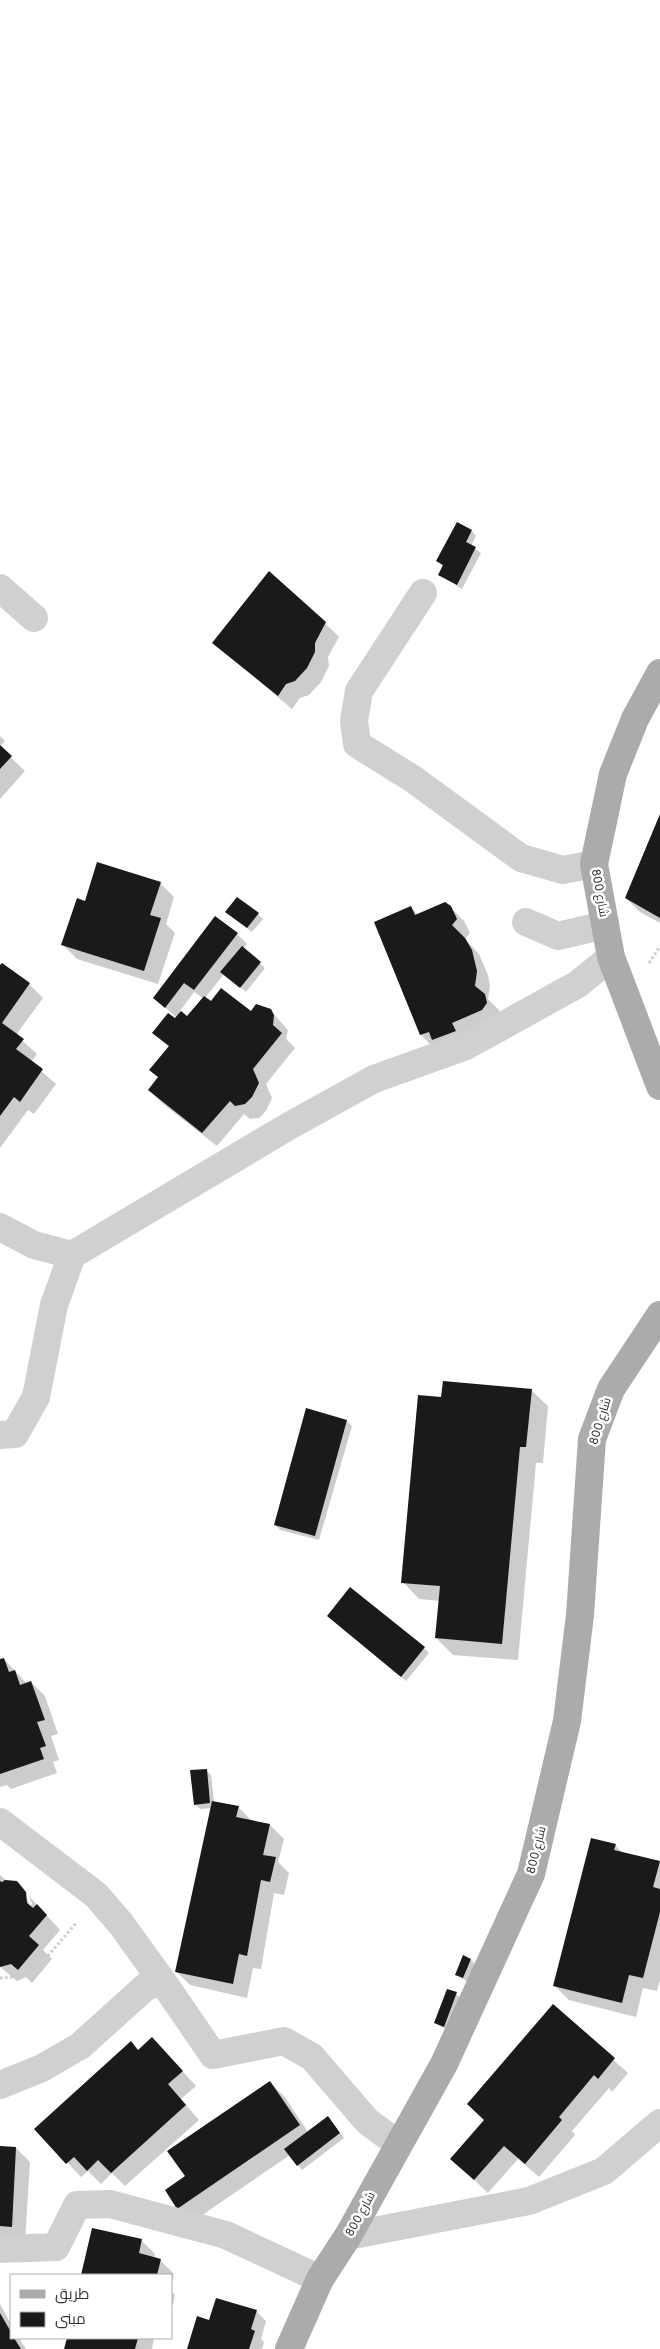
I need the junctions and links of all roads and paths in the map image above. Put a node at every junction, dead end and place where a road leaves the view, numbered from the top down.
1 (0, 588) edge
2 (423, 593) dead end
3 (34, 618) dead end
4 (660, 673) edge
5 (594, 864) junction
6 (526, 922) dead end
7 (605, 926) junction
8 (611, 957) junction
9 (660, 1086) edge
10 (0, 1227) edge
11 (72, 1255) junction
12 (660, 1314) edge
13 (0, 1435) edge
14 (0, 1822) edge
15 (96, 1895) junction
16 (0, 1978) edge
17 (165, 1985) junction
18 (0, 2085) edge
19 (660, 2123) edge
20 (398, 2144) junction
21 (348, 2236) junction
22 (0, 2249) edge
23 (320, 2279) junction
24 (289, 2349) edge

1 - 3 street
2 - 5 street
4 - 5 main road, شارع 800
5 - 7 main road, شارع 800
6 - 7 street
7 - 8 main road, شارع 800
8 - 9 main road, شارع 800
8 - 11 street
10 - 11 street
11 - 13 street
12 - 20 main road, شارع 800
14 - 15 street
15 - 16 path
15 - 17 street
17 - 18 street
17 - 20 street
19 - 21 street
20 - 21 main road, شارع 800
21 - 23 main road, شارع 800
22 - 23 street
23 - 24 main road, شارع 800

